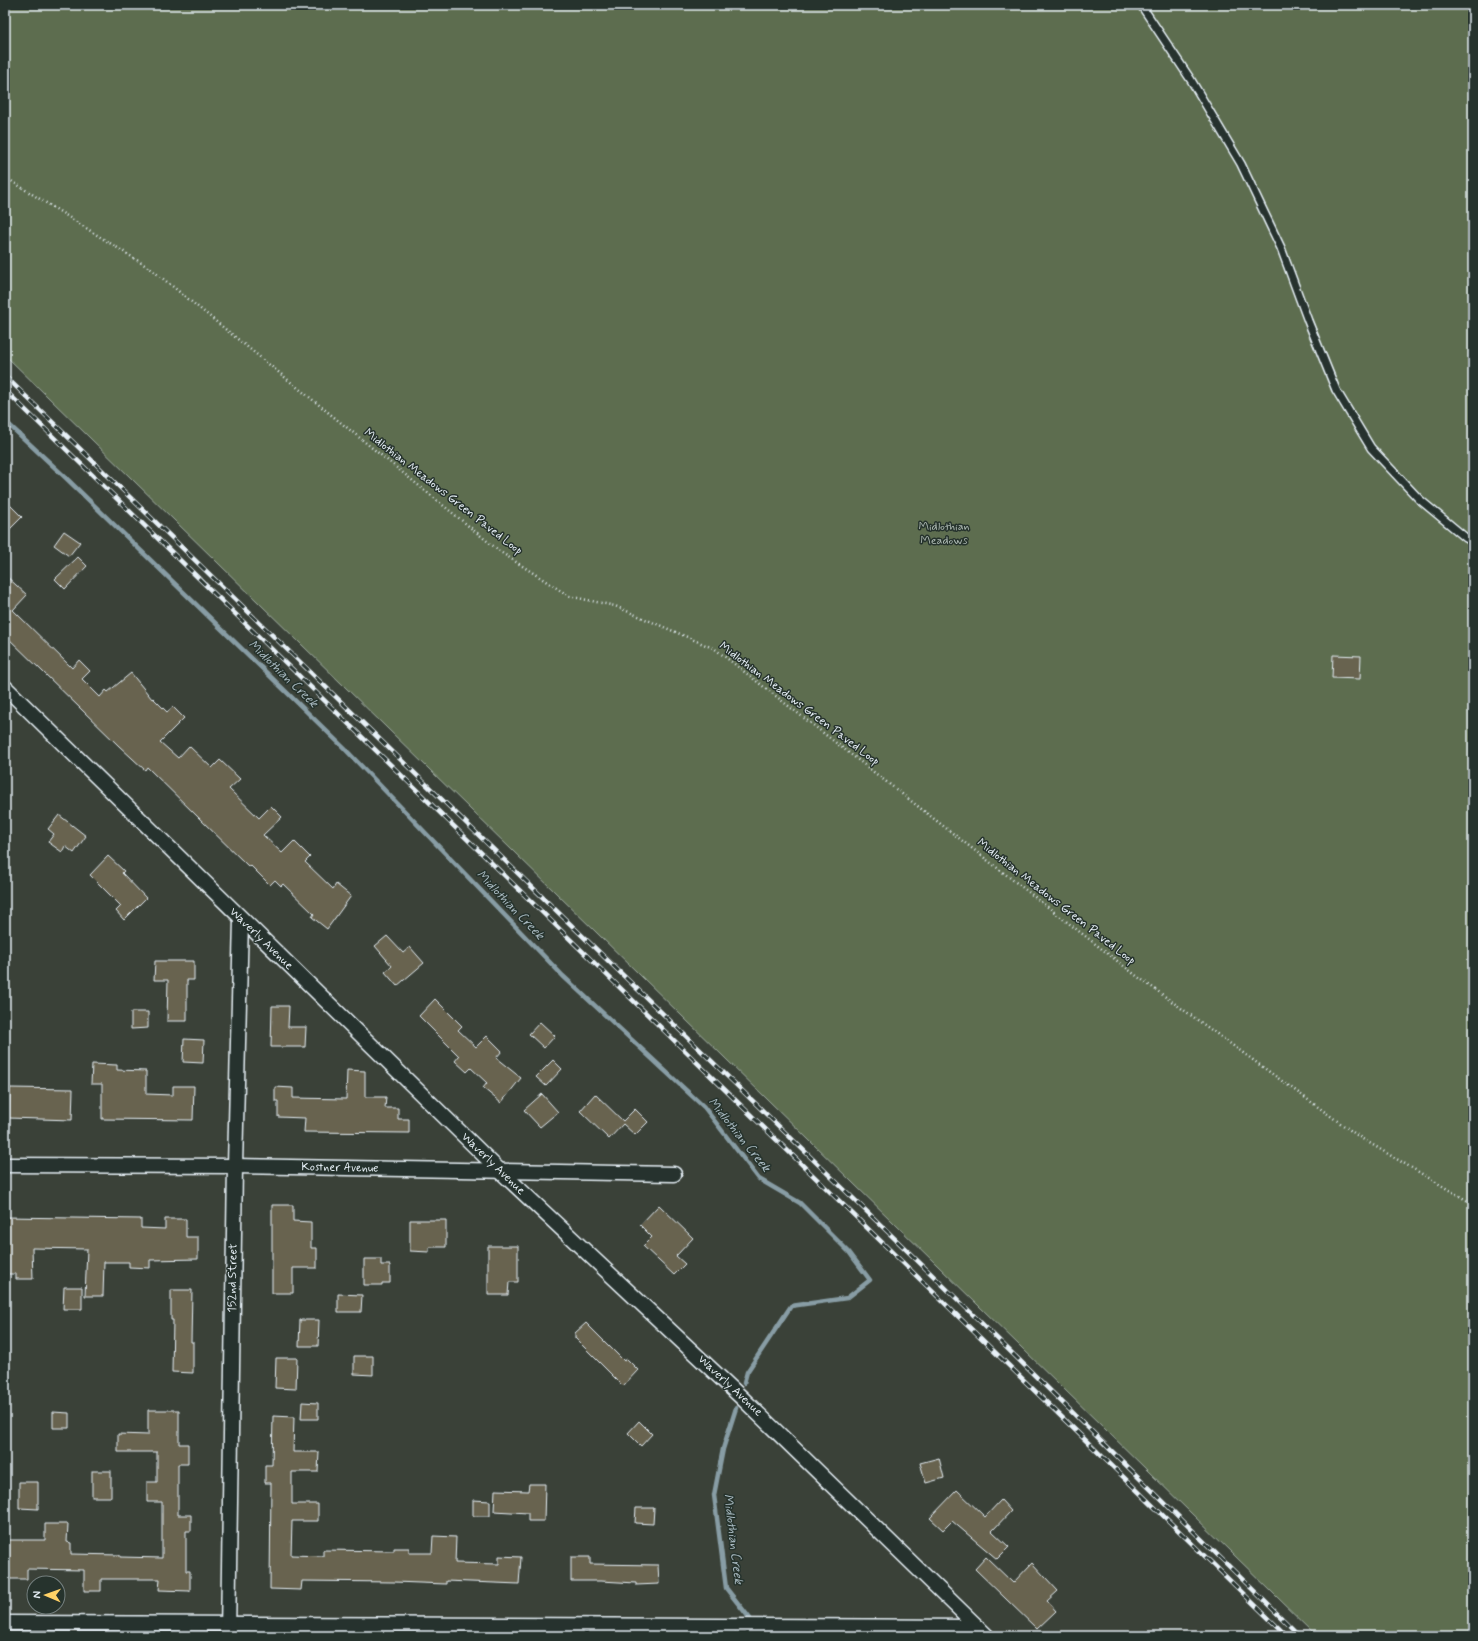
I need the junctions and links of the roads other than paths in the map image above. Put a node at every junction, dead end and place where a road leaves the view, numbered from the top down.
1 (1141, 5) edge
2 (1473, 542) edge
3 (5, 687) edge
4 (5, 704) edge
5 (24, 706) junction
6 (241, 919) junction
7 (5, 1165) edge
8 (235, 1166) junction
9 (499, 1170) junction
10 (674, 1174) dead end
11 (5, 1623) edge
12 (228, 1630) edge
13 (982, 1631) edge

1 - 2 lane
3 - 5 street, Waverly Avenue
4 - 5 street
5 - 6 street, Waverly Avenue
6 - 8 street, 152nd Street
6 - 9 street, Waverly Avenue
7 - 8 street, Kostner Avenue
8 - 9 street, Kostner Avenue
8 - 12 street, 152nd Street
9 - 10 street, Kostner Avenue
9 - 13 street, Waverly Avenue
11 - 12 street
12 - 13 street

